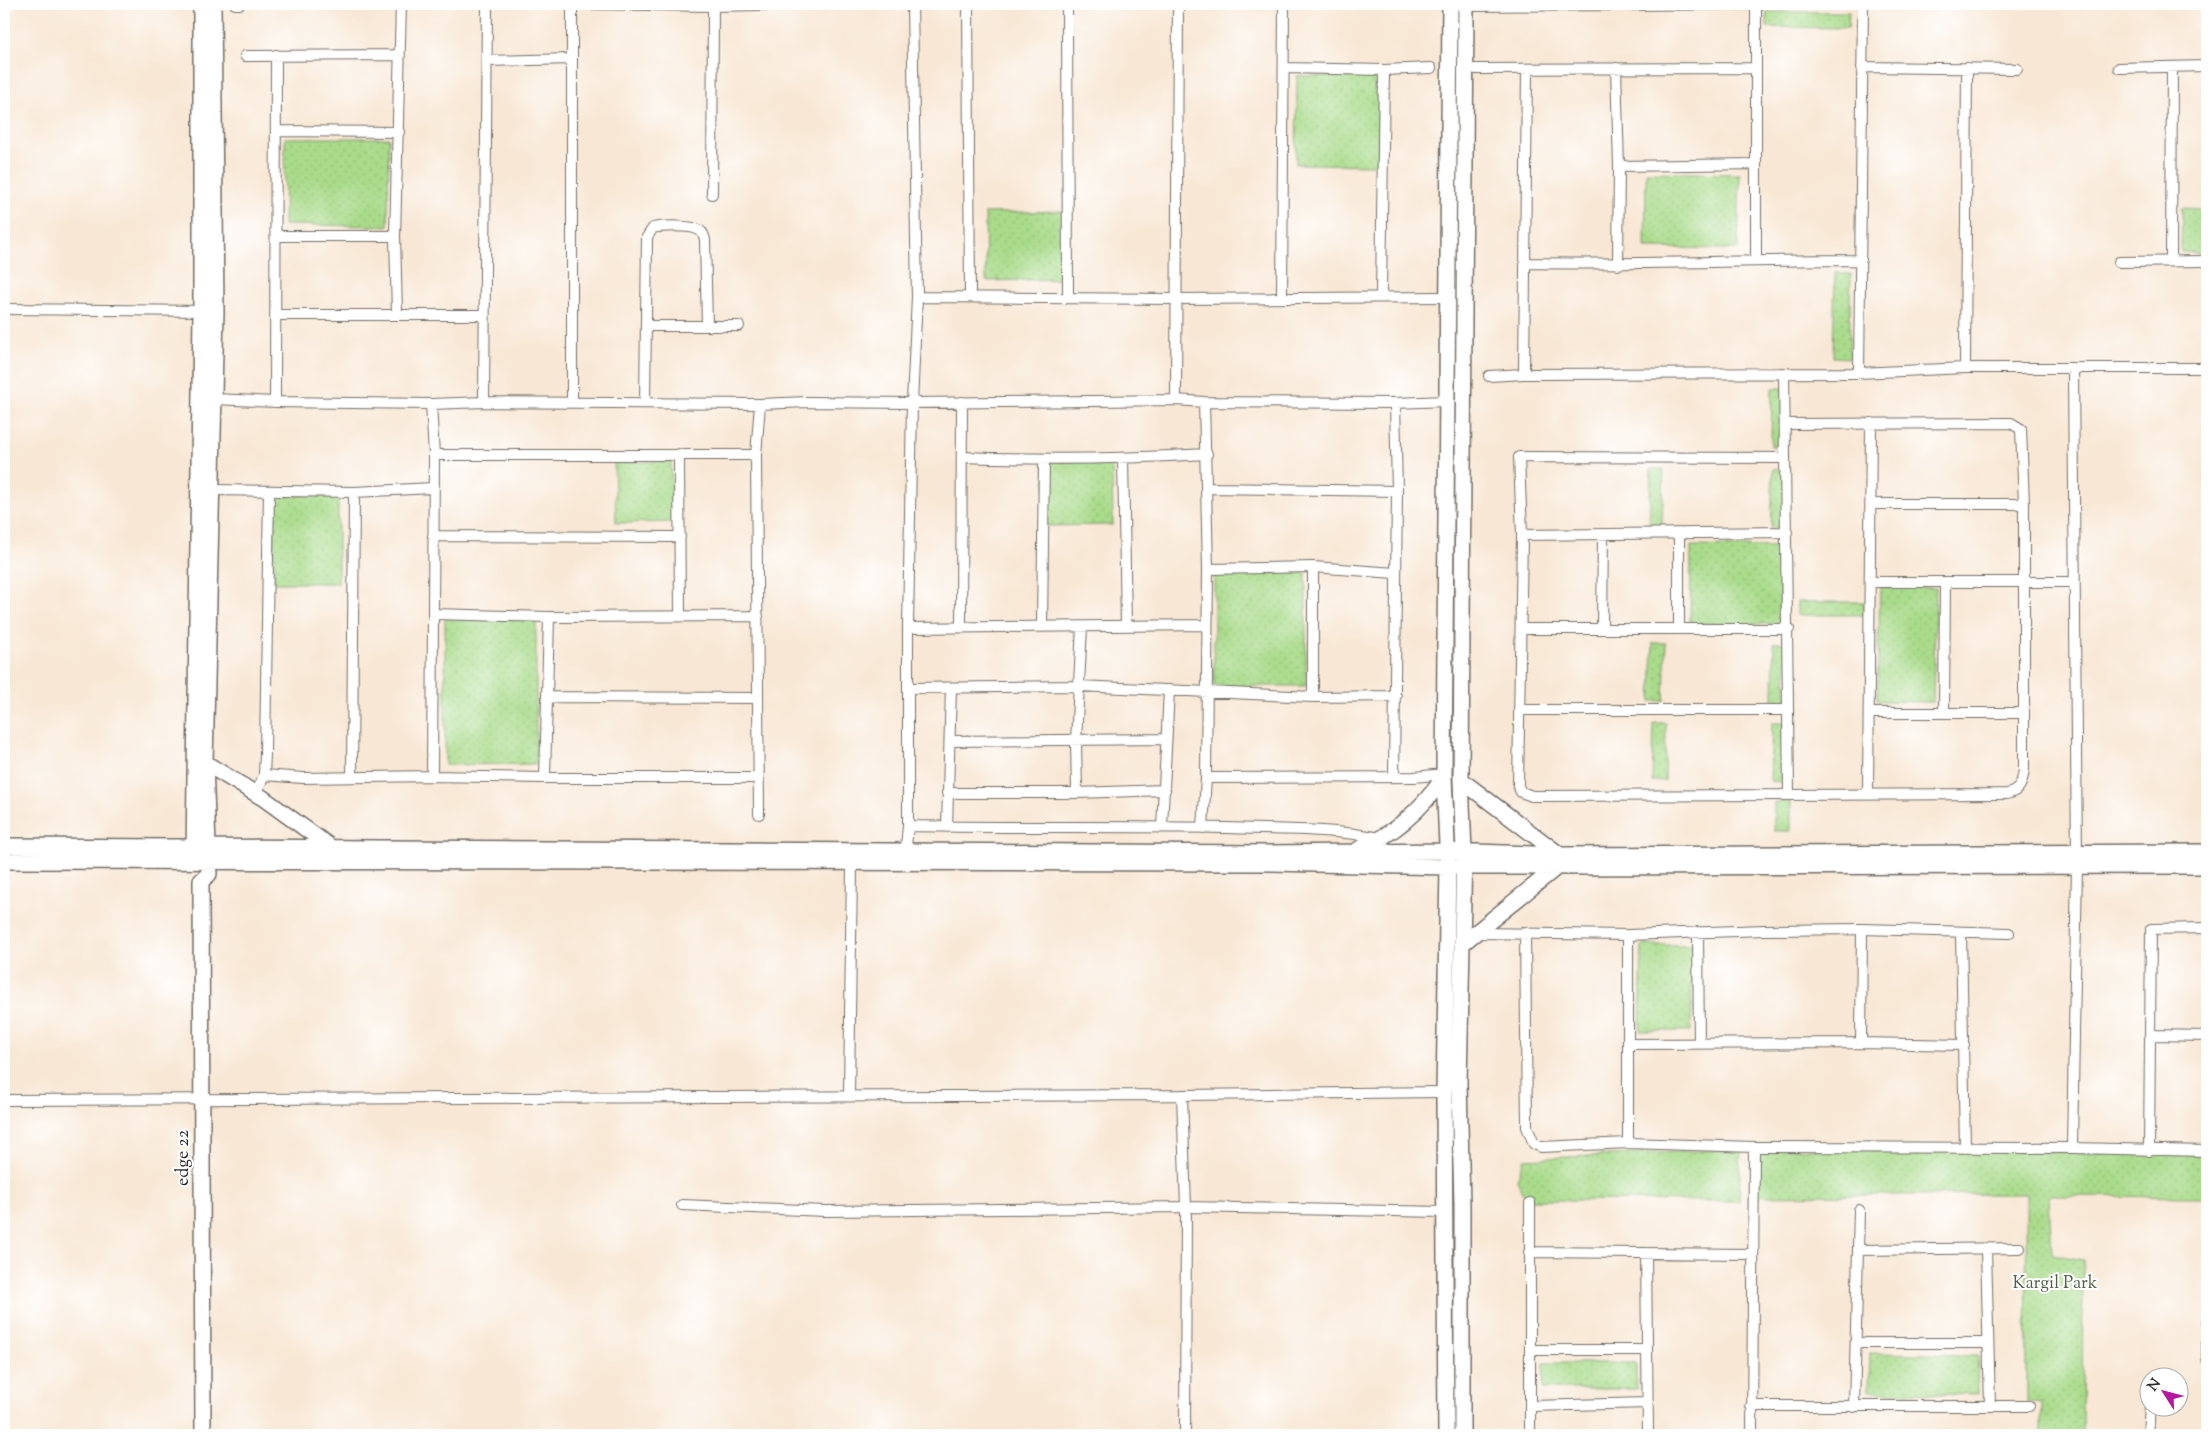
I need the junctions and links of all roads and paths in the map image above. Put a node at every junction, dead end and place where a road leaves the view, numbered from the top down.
1 (201, 4) edge
2 (213, 4) edge
3 (235, 4) edge
4 (240, 4) edge
5 (401, 4) edge
6 (487, 4) edge
7 (572, 4) edge
8 (588, 4) edge
9 (678, 4) edge
10 (797, 4) edge
11 (912, 4) edge
12 (968, 4) edge
13 (1066, 4) edge
14 (1178, 4) edge
15 (1284, 4) edge
16 (1450, 4) edge
17 (1758, 4) edge
18 (1863, 4) edge
19 (1466, 5) edge
20 (713, 6) junction
21 (399, 55) junction
22 (245, 56) dead end
23 (276, 56) junction
24 (572, 59) junction
25 (487, 61) junction
26 (2172, 66) junction
27 (2207, 66) edge
28 (1285, 68) junction
29 (1431, 68) dead end
30 (1616, 68) junction
31 (1756, 68) junction
32 (1862, 68) junction
33 (1967, 68) junction
34 (2119, 68) dead end
35 (1475, 69) dead end
36 (1527, 69) junction
37 (2017, 69) dead end
38 (1384, 70) junction
39 (276, 132) junction
40 (399, 132) junction
41 (1756, 164) junction
42 (1619, 166) junction
43 (712, 194) dead end
44 (277, 236) junction
45 (396, 236) junction
46 (1756, 260) junction
47 (1861, 260) junction
48 (2171, 261) junction
49 (2207, 261) edge
50 (2119, 262) dead end
51 (1526, 263) junction
52 (1618, 265) junction
53 (1382, 296) junction
54 (918, 297) junction
55 (970, 297) junction
56 (1447, 297) junction
57 (1068, 298) junction
58 (1282, 298) junction
59 (1176, 299) junction
60 (4, 309) edge
61 (209, 311) junction
62 (397, 314) junction
63 (276, 315) junction
64 (484, 315) junction
65 (647, 326) junction
66 (707, 326) junction
67 (739, 326) dead end
68 (1965, 368) junction
69 (2073, 368) junction
70 (2207, 368) edge
71 (1784, 373) junction
72 (1859, 373) junction
73 (1524, 374) junction
74 (1489, 376) dead end
75 (215, 399) junction
76 (1176, 400) junction
77 (1446, 400) junction
78 (275, 402) junction
79 (484, 402) junction
80 (962, 402) junction
81 (1204, 402) junction
82 (645, 403) junction
83 (912, 403) junction
84 (1394, 403) junction
85 (431, 404) junction
86 (572, 404) junction
87 (760, 404) junction
88 (1871, 423) junction
89 (1785, 424) junction
90 (679, 454) junction
91 (756, 454) junction
92 (1207, 454) junction
93 (434, 455) junction
94 (962, 457) junction
95 (1784, 458) junction
96 (1123, 459) junction
97 (1044, 460) junction
98 (433, 488) junction
99 (1207, 488) junction
100 (213, 490) junction
101 (270, 491) junction
102 (1397, 491) junction
103 (354, 492) junction
104 (1871, 504) junction
105 (2024, 504) junction
106 (1787, 532) junction
107 (1522, 534) junction
108 (1603, 534) junction
109 (1679, 535) junction
110 (433, 536) junction
111 (680, 537) junction
112 (1313, 567) junction
113 (1208, 569) junction
114 (1396, 573) junction
115 (1870, 582) junction
116 (1945, 582) junction
117 (2023, 582) junction
118 (2074, 582) junction
119 (434, 614) junction
120 (549, 616) junction
121 (680, 616) junction
122 (758, 616) junction
123 (1126, 625) junction
124 (1206, 625) junction
125 (1082, 626) junction
126 (962, 627) junction
127 (1042, 627) junction
128 (908, 628) junction
129 (1521, 629) junction
130 (1602, 629) junction
131 (1679, 629) junction
132 (1789, 629) junction
133 (1079, 686) junction
134 (908, 688) junction
135 (951, 688) junction
136 (1168, 690) junction
137 (1207, 694) junction
138 (1396, 696) junction
139 (548, 697) junction
140 (1313, 697) junction
141 (758, 698) junction
142 (1521, 710) junction
143 (1788, 710) junction
144 (1870, 713) junction
145 (1944, 713) junction
146 (2023, 713) junction
147 (1166, 739) junction
148 (950, 741) junction
149 (1076, 741) junction
150 (206, 763) junction
151 (264, 775) junction
152 (352, 776) junction
153 (432, 776) junction
154 (1444, 776) junction
155 (1394, 777) junction
156 (545, 778) junction
157 (758, 778) junction
158 (1206, 778) junction
159 (1461, 780) junction
160 (1165, 790) junction
161 (948, 793) junction
162 (1077, 793) junction
163 (256, 794) junction
164 (1789, 794) junction
165 (1868, 794) junction
166 (759, 814) dead end
167 (908, 826) junction
168 (947, 827) junction
169 (1162, 827) junction
170 (1203, 828) junction
171 (1380, 838) junction
172 (4, 846) edge
173 (332, 848) junction
174 (1447, 851) junction
175 (1353, 852) junction
176 (2207, 852) edge
177 (201, 854) junction
178 (905, 857) junction
179 (2076, 858) junction
180 (4, 861) edge
181 (1558, 861) junction
182 (1458, 862) junction
183 (852, 864) junction
184 (2207, 866) edge
185 (2207, 928) edge
186 (1862, 929) junction
187 (1525, 932) junction
188 (1698, 932) junction
189 (1961, 932) junction
190 (1476, 933) junction
191 (2009, 933) dead end
192 (1628, 935) junction
193 (1463, 943) junction
194 (2152, 1035) junction
195 (2207, 1036) edge
196 (1861, 1043) junction
197 (1628, 1044) junction
198 (1699, 1044) junction
199 (1964, 1046) junction
200 (1444, 1092) junction
201 (1182, 1095) junction
202 (850, 1096) junction
203 (202, 1099) junction
204 (4, 1100) edge
205 (1628, 1143) junction
206 (1754, 1147) junction
207 (1965, 1148) junction
208 (2072, 1148) junction
209 (2149, 1151) junction
210 (2207, 1151) edge
211 (1530, 1204) dead end
212 (682, 1205) dead end
213 (1186, 1207) junction
214 (1859, 1210) dead end
215 (1445, 1212) junction
216 (1986, 1248) junction
217 (2020, 1248) dead end
218 (1858, 1250) junction
219 (1530, 1252) junction
220 (1646, 1253) junction
221 (1752, 1254) junction
222 (2207, 1322) edge
223 (1857, 1343) junction
224 (1988, 1343) junction
225 (1530, 1350) junction
226 (1648, 1350) junction
227 (2207, 1360) edge
228 (1648, 1404) junction
229 (1531, 1406) junction
230 (1751, 1406) junction
231 (1990, 1406) junction
232 (2029, 1406) dead end
233 (1854, 1407) junction
234 (2149, 1416) edge
235 (203, 1435) edge
236 (1185, 1435) edge
237 (1446, 1435) edge
238 (1462, 1435) edge
239 (1530, 1435) edge
240 (1648, 1435) edge
241 (1752, 1435) edge
242 (2148, 1435) edge

1 - 61 main road
2 - 61 main road
3 - 4 street
5 - 21 street
6 - 25 street
7 - 24 street
8 - 9 street
9 - 20 street
10 - 20 street
11 - 54 street
12 - 55 street
13 - 57 street
14 - 59 street
15 - 28 street
16 - 56 main road
17 - 19 street
17 - 31 street
18 - 32 street
19 - 159 main road
20 - 43 street
21 - 23 street
21 - 40 street
22 - 23 street
23 - 39 street
24 - 25 street
24 - 86 street
25 - 64 street
26 - 27 street
26 - 34 street
26 - 48 street
28 - 38 street
28 - 58 street
29 - 38 street
30 - 31 street
30 - 36 street
30 - 42 street
31 - 41 street
32 - 33 street
32 - 47 street
33 - 37 street
33 - 68 street
35 - 36 street
36 - 51 street
38 - 53 street
39 - 40 street
39 - 44 street
40 - 45 street
41 - 42 street
41 - 46 street
42 - 52 street
44 - 45 street
44 - 63 street
45 - 62 street
46 - 47 street
46 - 52 street
47 - 72 street
48 - 49 street
48 - 50 street
51 - 52 street
51 - 73 street
53 - 56 street
53 - 58 street
54 - 55 street
54 - 83 street
55 - 57 street
56 - 77 main road
57 - 59 street
58 - 59 street
59 - 76 street
60 - 61 street
61 - 75 main road
61 - 177 main road
62 - 63 street
62 - 64 street
63 - 78 street
64 - 79 street
65 - 66 street
65 - 66 street
65 - 82 street
66 - 67 street
68 - 69 street
68 - 72 street
69 - 70 street
69 - 118 street
71 - 72 street
71 - 73 street
71 - 89 street
73 - 74 street
75 - 78 street
75 - 100 main road
76 - 80 street
76 - 81 street
77 - 84 street
77 - 154 main road
78 - 85 street
79 - 85 street
79 - 86 street
80 - 83 street
80 - 94 street
81 - 84 street
81 - 92 street
82 - 86 street
82 - 87 street
83 - 87 street
83 - 128 street
84 - 102 street
85 - 93 street
87 - 91 street
88 - 89 street
88 - 104 street
88 - 105 street
89 - 95 street
90 - 91 street
90 - 93 street
90 - 111 street
91 - 122 street
92 - 96 street
92 - 99 street
93 - 98 street
94 - 97 street
94 - 126 street
95 - 106 street
95 - 107 street
96 - 97 street
96 - 123 street
97 - 127 street
98 - 103 street
98 - 110 street
99 - 102 street
99 - 113 street
100 - 101 street
100 - 150 main road
101 - 103 street
101 - 151 street
102 - 114 street
103 - 152 street
104 - 105 street
104 - 115 street
105 - 117 street
106 - 109 street
106 - 132 street
107 - 108 street
107 - 129 street
108 - 109 street
108 - 130 street
109 - 131 street
110 - 111 street
110 - 119 street
111 - 121 street
112 - 113 street
112 - 114 street
112 - 140 street
113 - 124 street
114 - 138 street
115 - 116 street
115 - 144 street
116 - 117 street
116 - 145 street
117 - 118 street
117 - 146 street
118 - 179 street
119 - 120 street
119 - 153 street
120 - 121 street
120 - 139 street
121 - 122 street
122 - 141 street
123 - 124 street
123 - 125 street
124 - 137 street
125 - 127 street
125 - 133 street
126 - 127 street
126 - 128 street
128 - 134 street
129 - 130 street
129 - 142 street
130 - 131 street
131 - 132 street
132 - 143 street
133 - 135 street
133 - 136 street
133 - 149 street
134 - 135 street
134 - 167 street
135 - 148 street
136 - 137 street
136 - 147 street
137 - 140 street
137 - 158 street
138 - 140 street
138 - 155 street
139 - 141 street
139 - 156 street
141 - 157 street
142 - 143 street
142 - 164 street
143 - 164 street
144 - 145 street
144 - 165 street
145 - 146 street
146 - 165 street
147 - 149 street
147 - 160 street
148 - 149 street
148 - 161 street
149 - 162 street
150 - 163 main road
150 - 177 main road
151 - 152 street
151 - 163 street
152 - 153 street
153 - 156 street
154 - 155 street
154 - 171 main road
154 - 174 main road
155 - 158 street
156 - 157 street
157 - 166 street
158 - 170 street
159 - 181 main road
159 - 182 main road
160 - 162 street
160 - 169 street
161 - 162 street
161 - 168 street
163 - 173 main road
164 - 165 street
167 - 168 street
167 - 178 street
168 - 169 street
169 - 170 street
170 - 171 street
171 - 175 main road
172 - 177 main road
173 - 177 main road
173 - 178 main road
174 - 175 main road
174 - 182 main road
175 - 178 main road
176 - 179 main road
177 - 180 main road
177 - 183 main road
177 - 203 main road, edge 22
178 - 182 main road
178 - 183 main road
179 - 181 main road
179 - 184 main road
179 - 208 street
181 - 182 main road
181 - 190 main road
182 - 193 main road
182 - 200 main road
183 - 202 street
185 - 194 street
186 - 188 street
186 - 189 street
186 - 196 street
187 - 190 street
187 - 192 street
187 - 205 street
188 - 192 street
188 - 198 street
189 - 191 street
189 - 199 street
190 - 193 main road
192 - 197 street
193 - 238 main road
194 - 195 street
194 - 209 street
196 - 198 street
196 - 199 street
197 - 198 street
197 - 205 street
199 - 207 street
200 - 201 street
200 - 215 main road
201 - 202 street
201 - 213 street
202 - 203 street
203 - 204 street
203 - 235 main road, edge 22
205 - 206 street
206 - 207 street
206 - 221 street
207 - 208 street
208 - 209 street
209 - 210 street
211 - 219 street
212 - 213 street
213 - 215 street
213 - 236 street
214 - 218 street
215 - 237 main road
216 - 217 street
216 - 218 street
216 - 224 street
218 - 223 street
219 - 220 street
219 - 225 street
220 - 221 street
220 - 226 street
221 - 230 street
222 - 227 street
223 - 224 street
223 - 233 street
224 - 231 street
225 - 226 street
225 - 229 street
226 - 228 street
228 - 229 street
228 - 240 street
229 - 239 street
230 - 233 street
230 - 241 street
231 - 232 street
231 - 233 street
234 - 242 street

